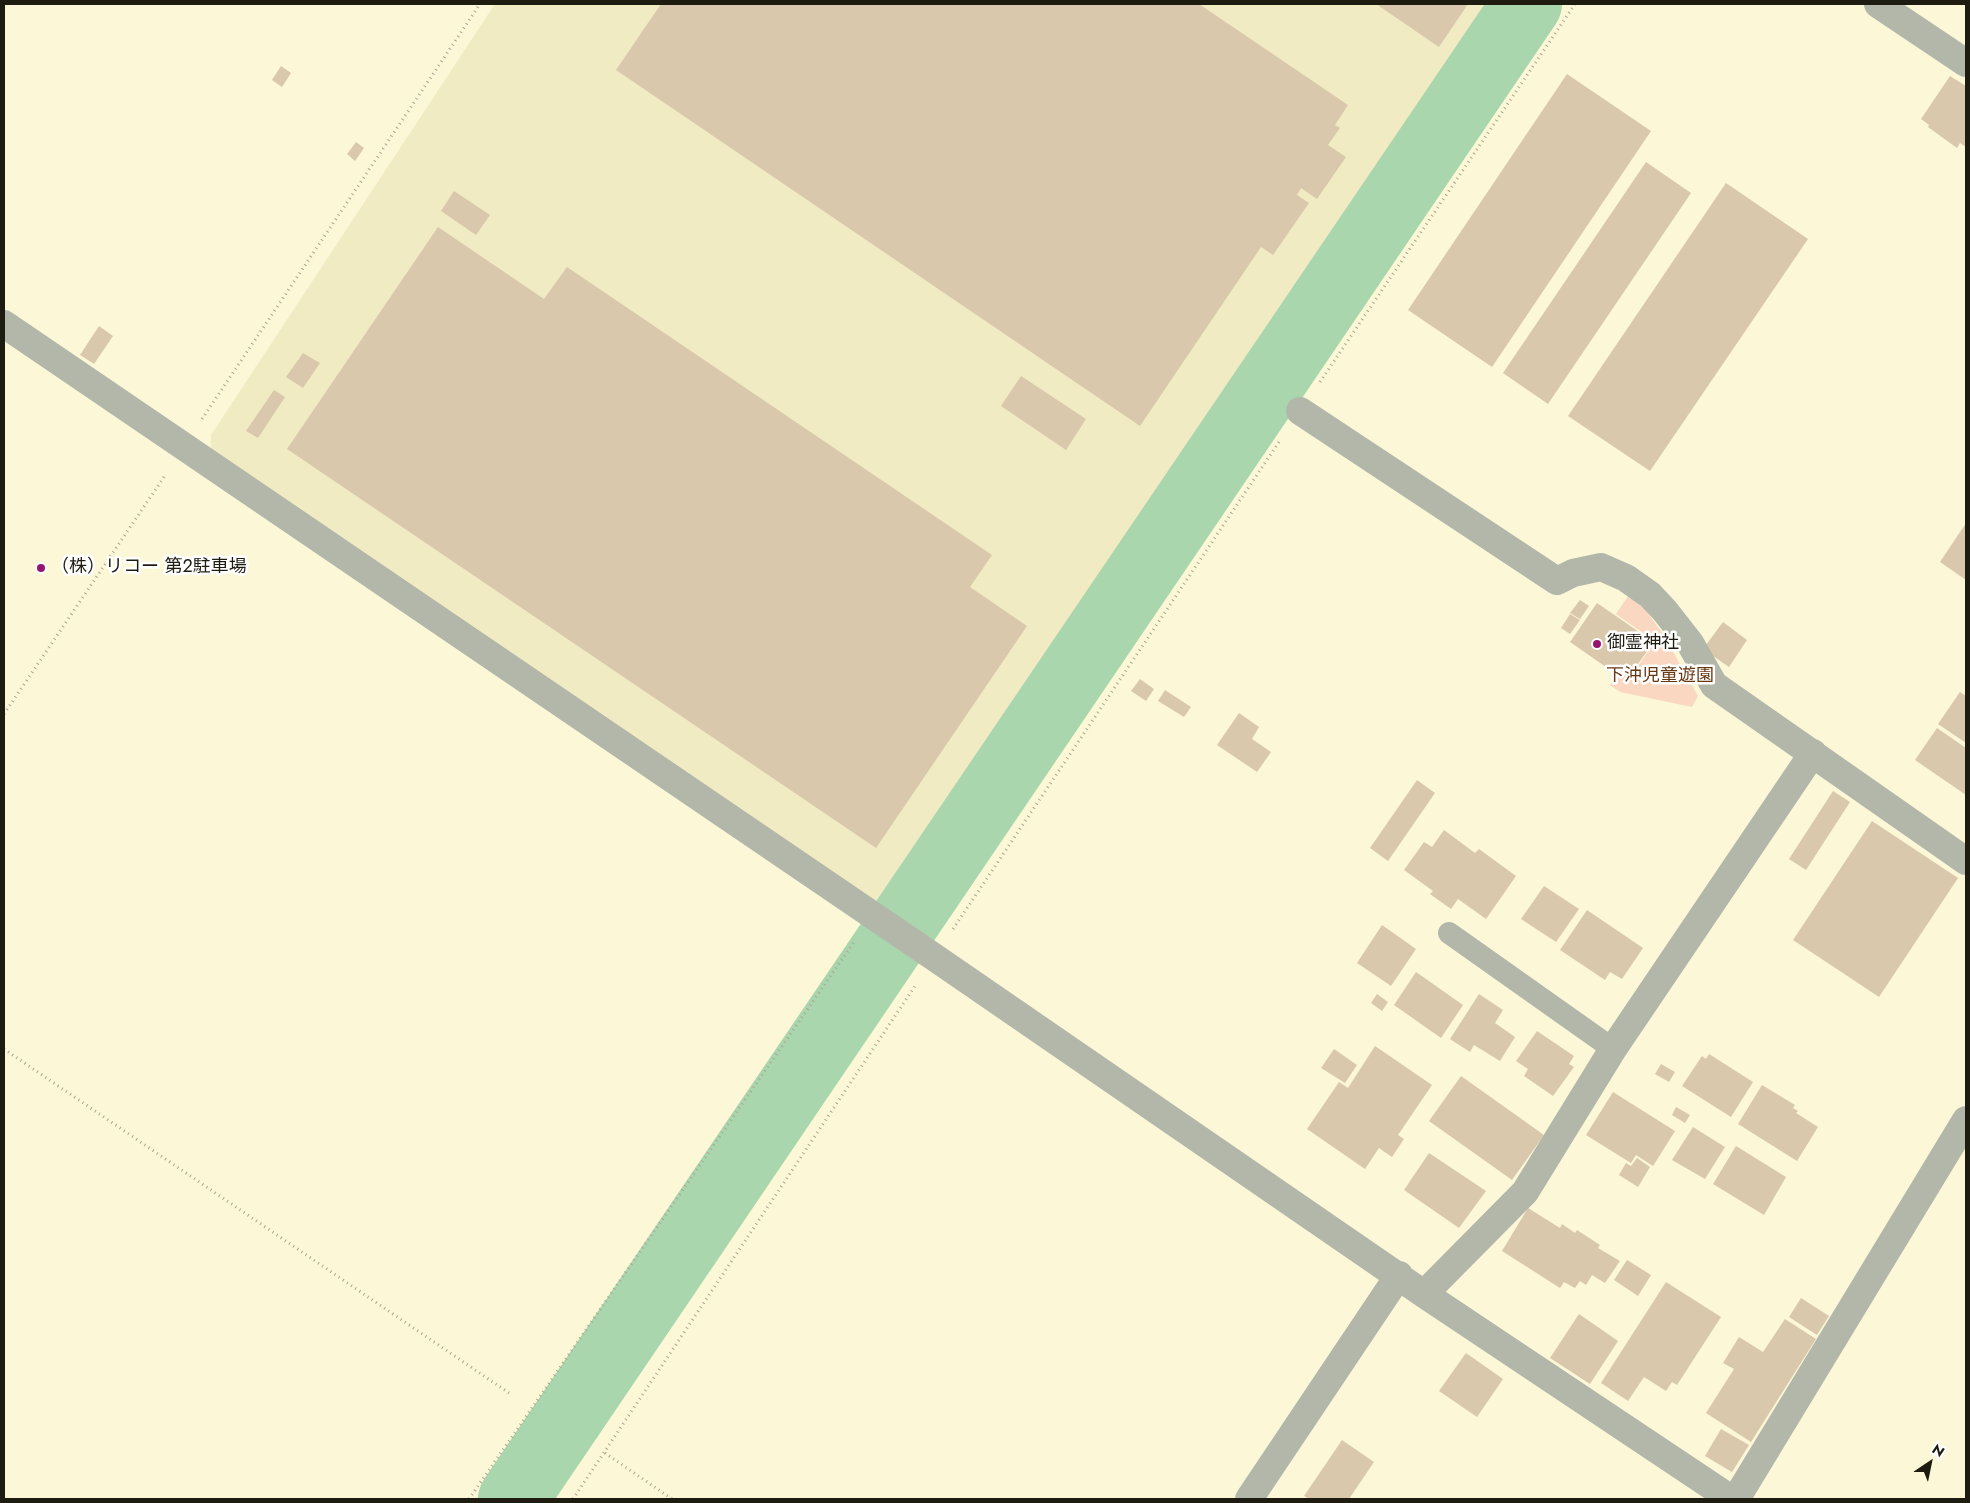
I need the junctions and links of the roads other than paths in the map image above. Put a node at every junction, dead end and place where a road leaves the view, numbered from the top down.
1 (1878, 4) edge
2 (1966, 63) edge
3 (4, 324) edge
4 (1300, 411) road end
5 (1813, 753) junction
6 (1966, 861) edge
7 (1449, 933) dead end
8 (1613, 1049) junction
9 (1966, 1120) edge
10 (1399, 1275) junction
11 (1424, 1294) junction
12 (1249, 1499) edge
13 (1731, 1499) edge
14 (1736, 1499) edge

1 - 2 street
3 - 10 street
4 - 5 street
5 - 6 street
5 - 8 street
7 - 8 lane
8 - 11 street
9 - 14 street
10 - 11 street
10 - 12 street
11 - 13 street

